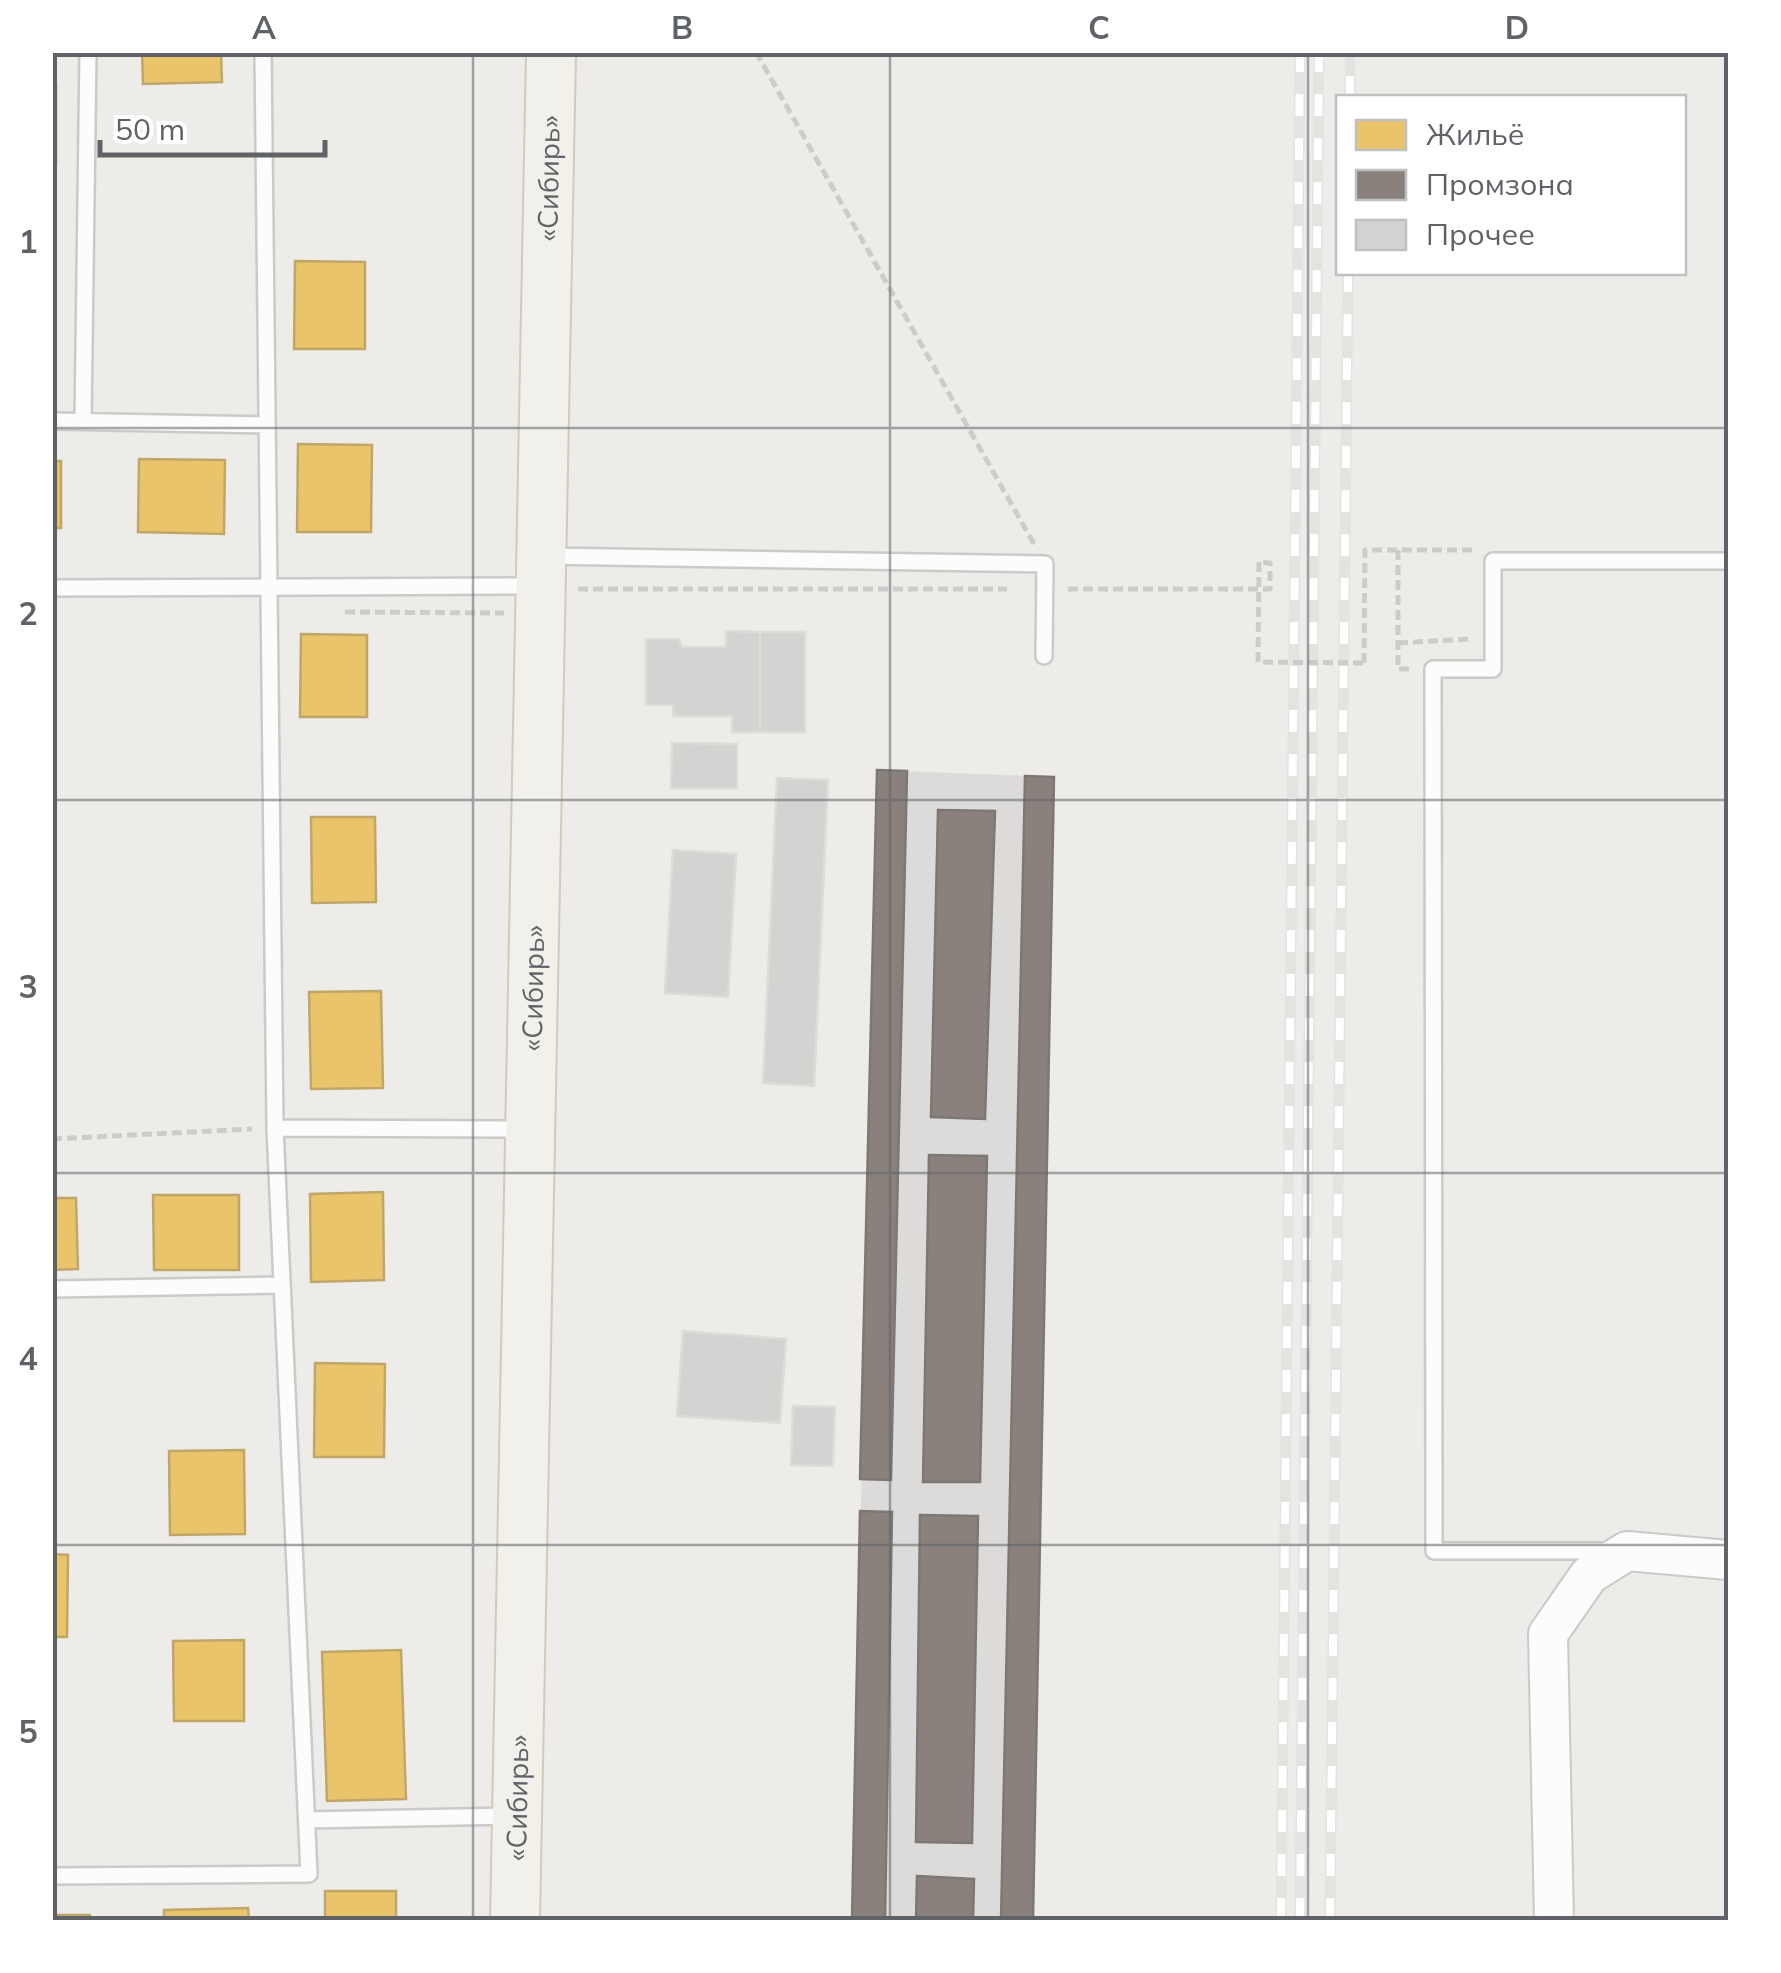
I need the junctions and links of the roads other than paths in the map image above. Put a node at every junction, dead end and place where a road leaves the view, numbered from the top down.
1 (88, 52) edge
2 (263, 52) edge
3 (551, 52) edge
4 (52, 421) edge
5 (83, 421) junction
6 (265, 425) junction
7 (1728, 561) edge
8 (546, 577) junction
9 (266, 587) junction
10 (52, 588) edge
11 (1044, 656) dead end
12 (275, 1128) junction
13 (528, 1129) junction
14 (280, 1285) junction
15 (52, 1289) edge
16 (1627, 1550) junction
17 (1728, 1560) edge
18 (516, 1816) junction
19 (307, 1820) junction
20 (52, 1876) edge
21 (514, 1920) edge
22 (1554, 1920) edge

1 - 5 lane
2 - 6 lane
3 - 8 main road, «Сибирь»
4 - 5 lane
5 - 6 lane
6 - 9 lane
7 - 16 lane
8 - 9 lane
8 - 11 lane
8 - 13 main road, «Сибирь»
9 - 10 lane
9 - 12 lane
12 - 13 lane
12 - 14 lane
13 - 18 main road, «Сибирь»
14 - 15 lane
14 - 19 lane
16 - 17 street
16 - 22 street
18 - 19 lane
18 - 21 main road, «Сибирь»
19 - 20 lane

